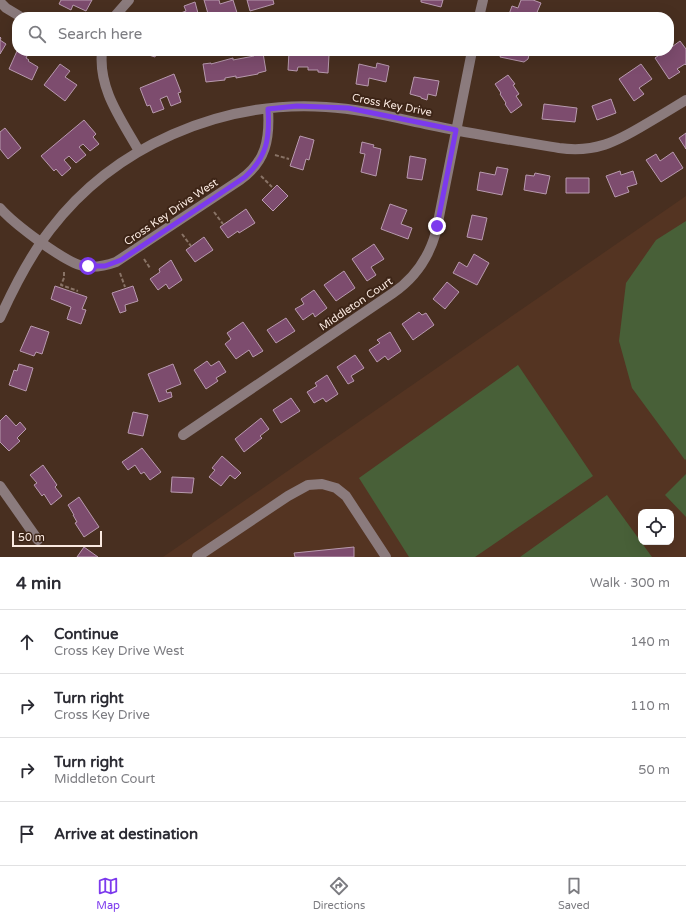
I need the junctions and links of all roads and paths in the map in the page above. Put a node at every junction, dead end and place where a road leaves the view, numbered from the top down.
1 (129, 0) edge
2 (483, 0) edge
3 (0, 2) edge
4 (13, 12) edge
5 (118, 12) edge
6 (480, 12) edge
7 (101, 56) edge
8 (471, 56) edge
9 (686, 100) edge
10 (268, 109) junction
11 (456, 130) junction
12 (139, 151) junction
13 (275, 155) dead end
14 (289, 159) dead end
15 (261, 176) dead end
16 (272, 187) dead end
17 (0, 208) edge
18 (214, 212) dead end
19 (223, 224) dead end
20 (182, 234) dead end
21 (42, 242) junction
22 (191, 246) dead end
23 (144, 259) dead end
24 (150, 268) dead end
25 (64, 272) dead end
26 (120, 273) dead end
27 (125, 287) dead end
28 (78, 291) dead end
29 (0, 318) edge
30 (182, 434) dead end
31 (0, 486) edge
32 (38, 540) dead end
33 (197, 557) edge
34 (386, 557) edge

1 - 5 street
2 - 6 street
3 - 4 street
7 - 12 street
8 - 11 street, Middleton Court
9 - 11 street, Cross Key Drive
10 - 11 street, Cross Key Drive
10 - 12 street, Cross Key Drive
10 - 21 street, Cross Key Drive West
11 - 30 street, Middleton Court
12 - 21 street, Cross Key Drive
13 - 14 path
15 - 16 path
17 - 21 street, Cross Key Drive West
18 - 19 path
20 - 22 path
21 - 29 street, Cross Key Drive
23 - 24 path
25 - 28 path
26 - 27 path
31 - 32 street
33 - 34 street

